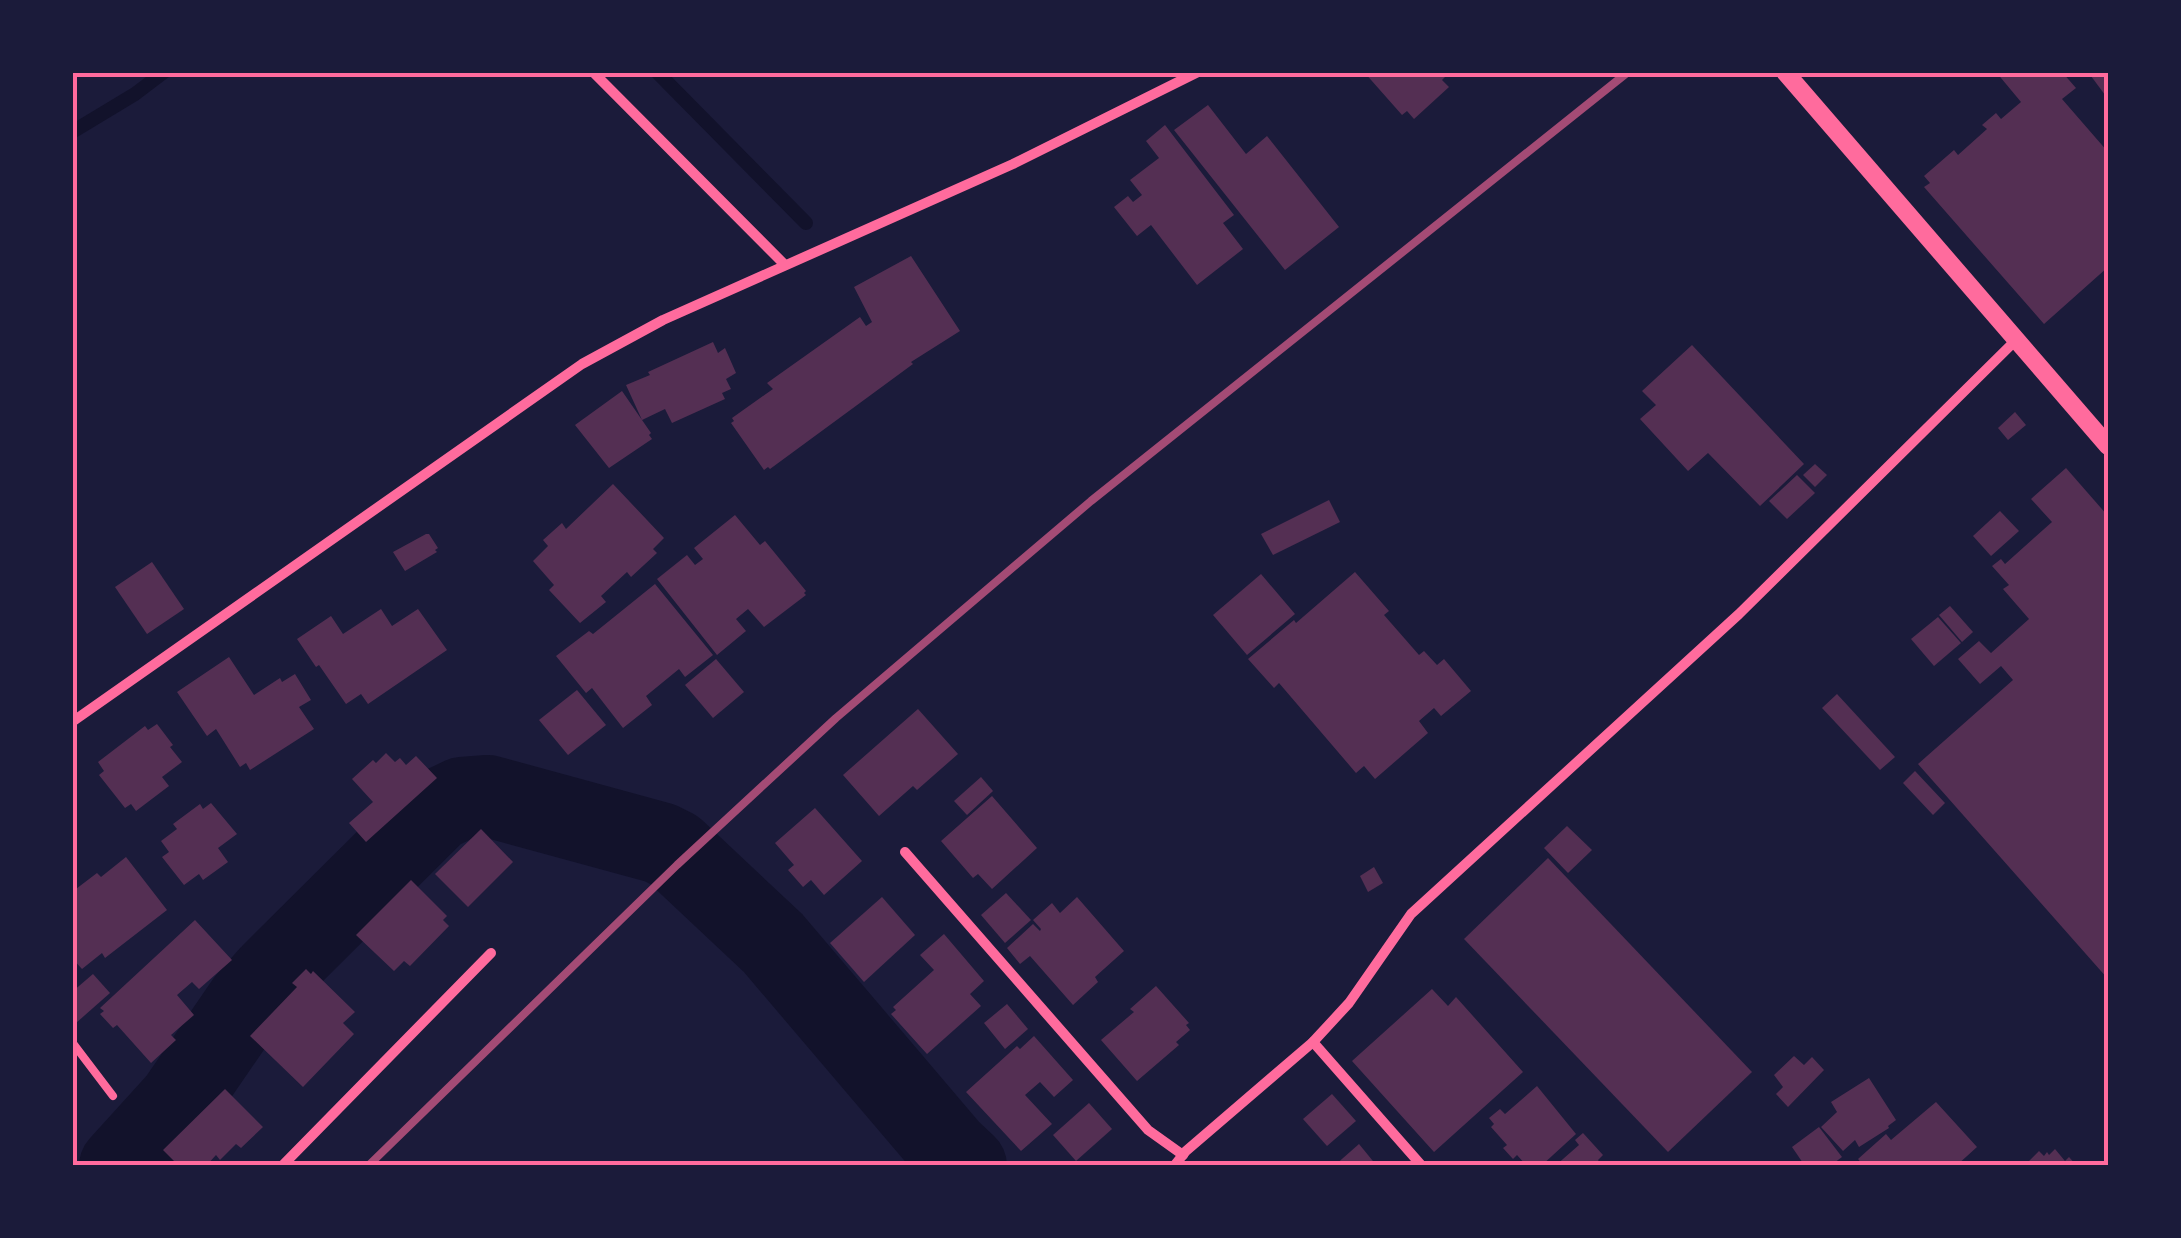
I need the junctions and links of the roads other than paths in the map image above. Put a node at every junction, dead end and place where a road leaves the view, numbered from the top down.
1 (593, 72) edge
2 (1198, 72) edge
3 (1785, 72) edge
4 (784, 265) junction
5 (2016, 340) junction
6 (2108, 446) edge
7 (72, 722) edge
8 (905, 852) dead end
9 (491, 953) dead end
10 (72, 1042) edge
11 (1312, 1042) junction
12 (112, 1096) dead end
13 (1183, 1155) junction
14 (282, 1166) edge
15 (1174, 1166) edge
16 (1422, 1166) edge

1 - 4 street
2 - 4 street
3 - 5 street
4 - 7 street
5 - 6 street
5 - 11 street
8 - 13 street
9 - 14 street
10 - 12 lane
11 - 13 street
11 - 16 street
13 - 15 street

